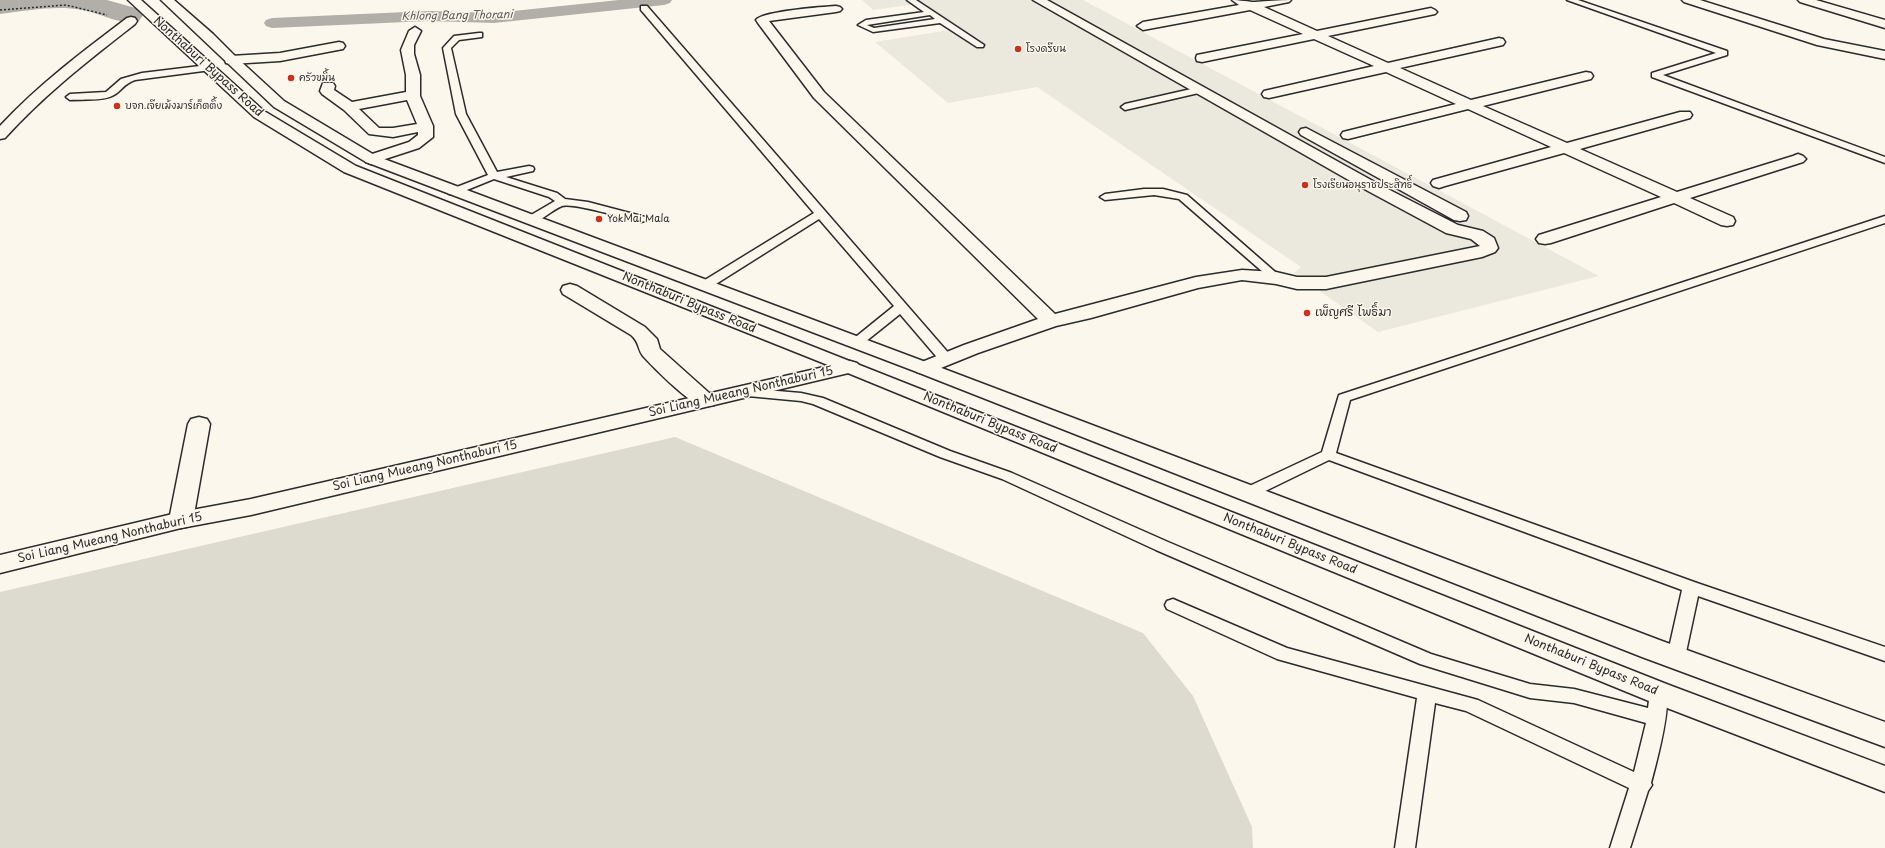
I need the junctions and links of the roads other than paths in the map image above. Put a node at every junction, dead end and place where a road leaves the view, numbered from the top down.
1 (134, 0) edge
2 (167, 0) edge
3 (911, 0) edge
4 (1039, 0) edge
5 (1058, 0) edge
6 (1238, 0) edge
7 (1285, 0) edge
8 (1571, 0) edge
9 (1688, 0) edge
10 (1804, 0) edge
11 (1252, 6) junction
12 (644, 8) dead end
13 (836, 9) dead end
14 (1431, 12) dead end
15 (931, 13) junction
16 (1090, 16) junction
17 (1072, 19) junction
18 (942, 20) junction
19 (131, 21) road end
20 (1885, 24) edge
21 (1143, 26) dead end
22 (415, 31) dead end
23 (479, 35) dead end
24 (1316, 35) junction
25 (1500, 42) dead end
26 (980, 45) dead end
27 (339, 46) dead end
28 (1885, 55) edge
29 (1202, 58) dead end
30 (231, 60) junction
31 (208, 68) junction
32 (1387, 68) junction
33 (1586, 76) dead end
34 (1204, 84) junction
35 (328, 86) dead end
36 (1221, 86) dead end
37 (1269, 94) dead end
38 (412, 95) junction
39 (70, 98) dead end
40 (1470, 105) junction
41 (349, 107) junction
42 (1126, 107) dead end
43 (24, 109) junction
44 (0, 112) edge
45 (1685, 115) dead end
46 (1291, 124) dead end
47 (426, 126) junction
48 (0, 135) edge
49 (1348, 135) dead end
50 (1566, 148) junction
51 (371, 159) junction
52 (1798, 159) dead end
53 (1885, 160) edge
54 (528, 169) dead end
55 (494, 176) junction
56 (1439, 183) dead end
57 (453, 192) junction
58 (1105, 197) dead end
59 (1676, 198) junction
60 (560, 202) junction
61 (821, 213) junction
62 (641, 219) dead end
63 (1885, 219) edge
64 (530, 220) junction
65 (1727, 220) dead end
66 (1872, 224) junction
67 (1885, 228) edge
68 (1476, 235) junction
69 (1545, 239) dead end
70 (1276, 278) junction
71 (704, 286) junction
72 (570, 290) dead end
73 (901, 307) junction
74 (1051, 321) junction
75 (856, 343) junction
76 (946, 359) junction
77 (850, 367) junction
78 (924, 368) junction
79 (738, 392) junction
80 (706, 400) junction
81 (199, 424) dead end
82 (1328, 455) junction
83 (1248, 493) junction
84 (181, 520) junction
85 (0, 564) edge
86 (1691, 587) junction
87 (1173, 605) dead end
88 (1885, 654) edge
89 (1676, 658) junction
90 (1427, 693) junction
91 (1659, 693) junction
92 (1657, 718) junction
93 (1885, 735) edge
94 (1885, 779) edge
95 (1642, 786) junction
96 (1405, 848) edge
97 (1620, 848) edge

1 - 31 street, Nonthaburi Bypass Road
2 - 30 street, Nonthaburi Bypass Road
3 - 15 lane
4 - 17 street
5 - 16 street
6 - 11 street
7 - 11 street
8 - 53 lane
9 - 28 street
10 - 20 street
11 - 21 street
11 - 24 street
12 - 61 lane
13 - 74 street
14 - 24 street
15 - 18 lane
15 - 18 lane
16 - 17 street
16 - 34 street
17 - 34 street
18 - 26 lane
19 - 43 street
22 - 38 street
23 - 55 lane
24 - 29 street
24 - 32 street
25 - 32 street
27 - 30 street
30 - 51 street, Nonthaburi Bypass Road
31 - 39 lane
31 - 77 street, Nonthaburi Bypass Road
32 - 37 street
32 - 40 street
33 - 40 street
34 - 36 street
34 - 42 lane
34 - 68 street
35 - 41 street
38 - 41 street
38 - 47 street
40 - 49 street
40 - 50 street
41 - 47 street
43 - 44 street
43 - 48 street
45 - 50 street
46 - 68 street
47 - 51 street
50 - 56 street
50 - 59 street
51 - 57 street, Nonthaburi Bypass Road
52 - 59 street
54 - 55 lane
55 - 57 lane
55 - 60 lane
57 - 64 street, Nonthaburi Bypass Road
58 - 70 lane
59 - 65 street
59 - 69 street
60 - 62 lane
60 - 64 lane
61 - 71 lane
61 - 73 lane
63 - 66 lane
64 - 71 street, Nonthaburi Bypass Road
66 - 67 lane
66 - 82 lane
68 - 70 street
70 - 74 street
71 - 75 street, Nonthaburi Bypass Road
72 - 80 street
73 - 75 lane
73 - 76 lane
74 - 76 street
75 - 78 street, Nonthaburi Bypass Road
76 - 78 street
77 - 79 street, Soi Liang Mueang Nonthaburi 15
77 - 91 street, Nonthaburi Bypass Road
78 - 83 street, Nonthaburi Bypass Road
79 - 80 street, Soi Liang Mueang Nonthaburi 15
79 - 92 lane
80 - 84 street, Soi Liang Mueang Nonthaburi 15
81 - 84 street
82 - 83 lane
82 - 86 lane
83 - 89 street, Nonthaburi Bypass Road
84 - 85 street, Soi Liang Mueang Nonthaburi 15
86 - 88 lane
86 - 89 lane
87 - 90 lane
89 - 93 street, Nonthaburi Bypass Road
90 - 95 lane
90 - 96 lane
91 - 92 lane
91 - 94 street, Nonthaburi Bypass Road
92 - 95 lane
95 - 97 lane

